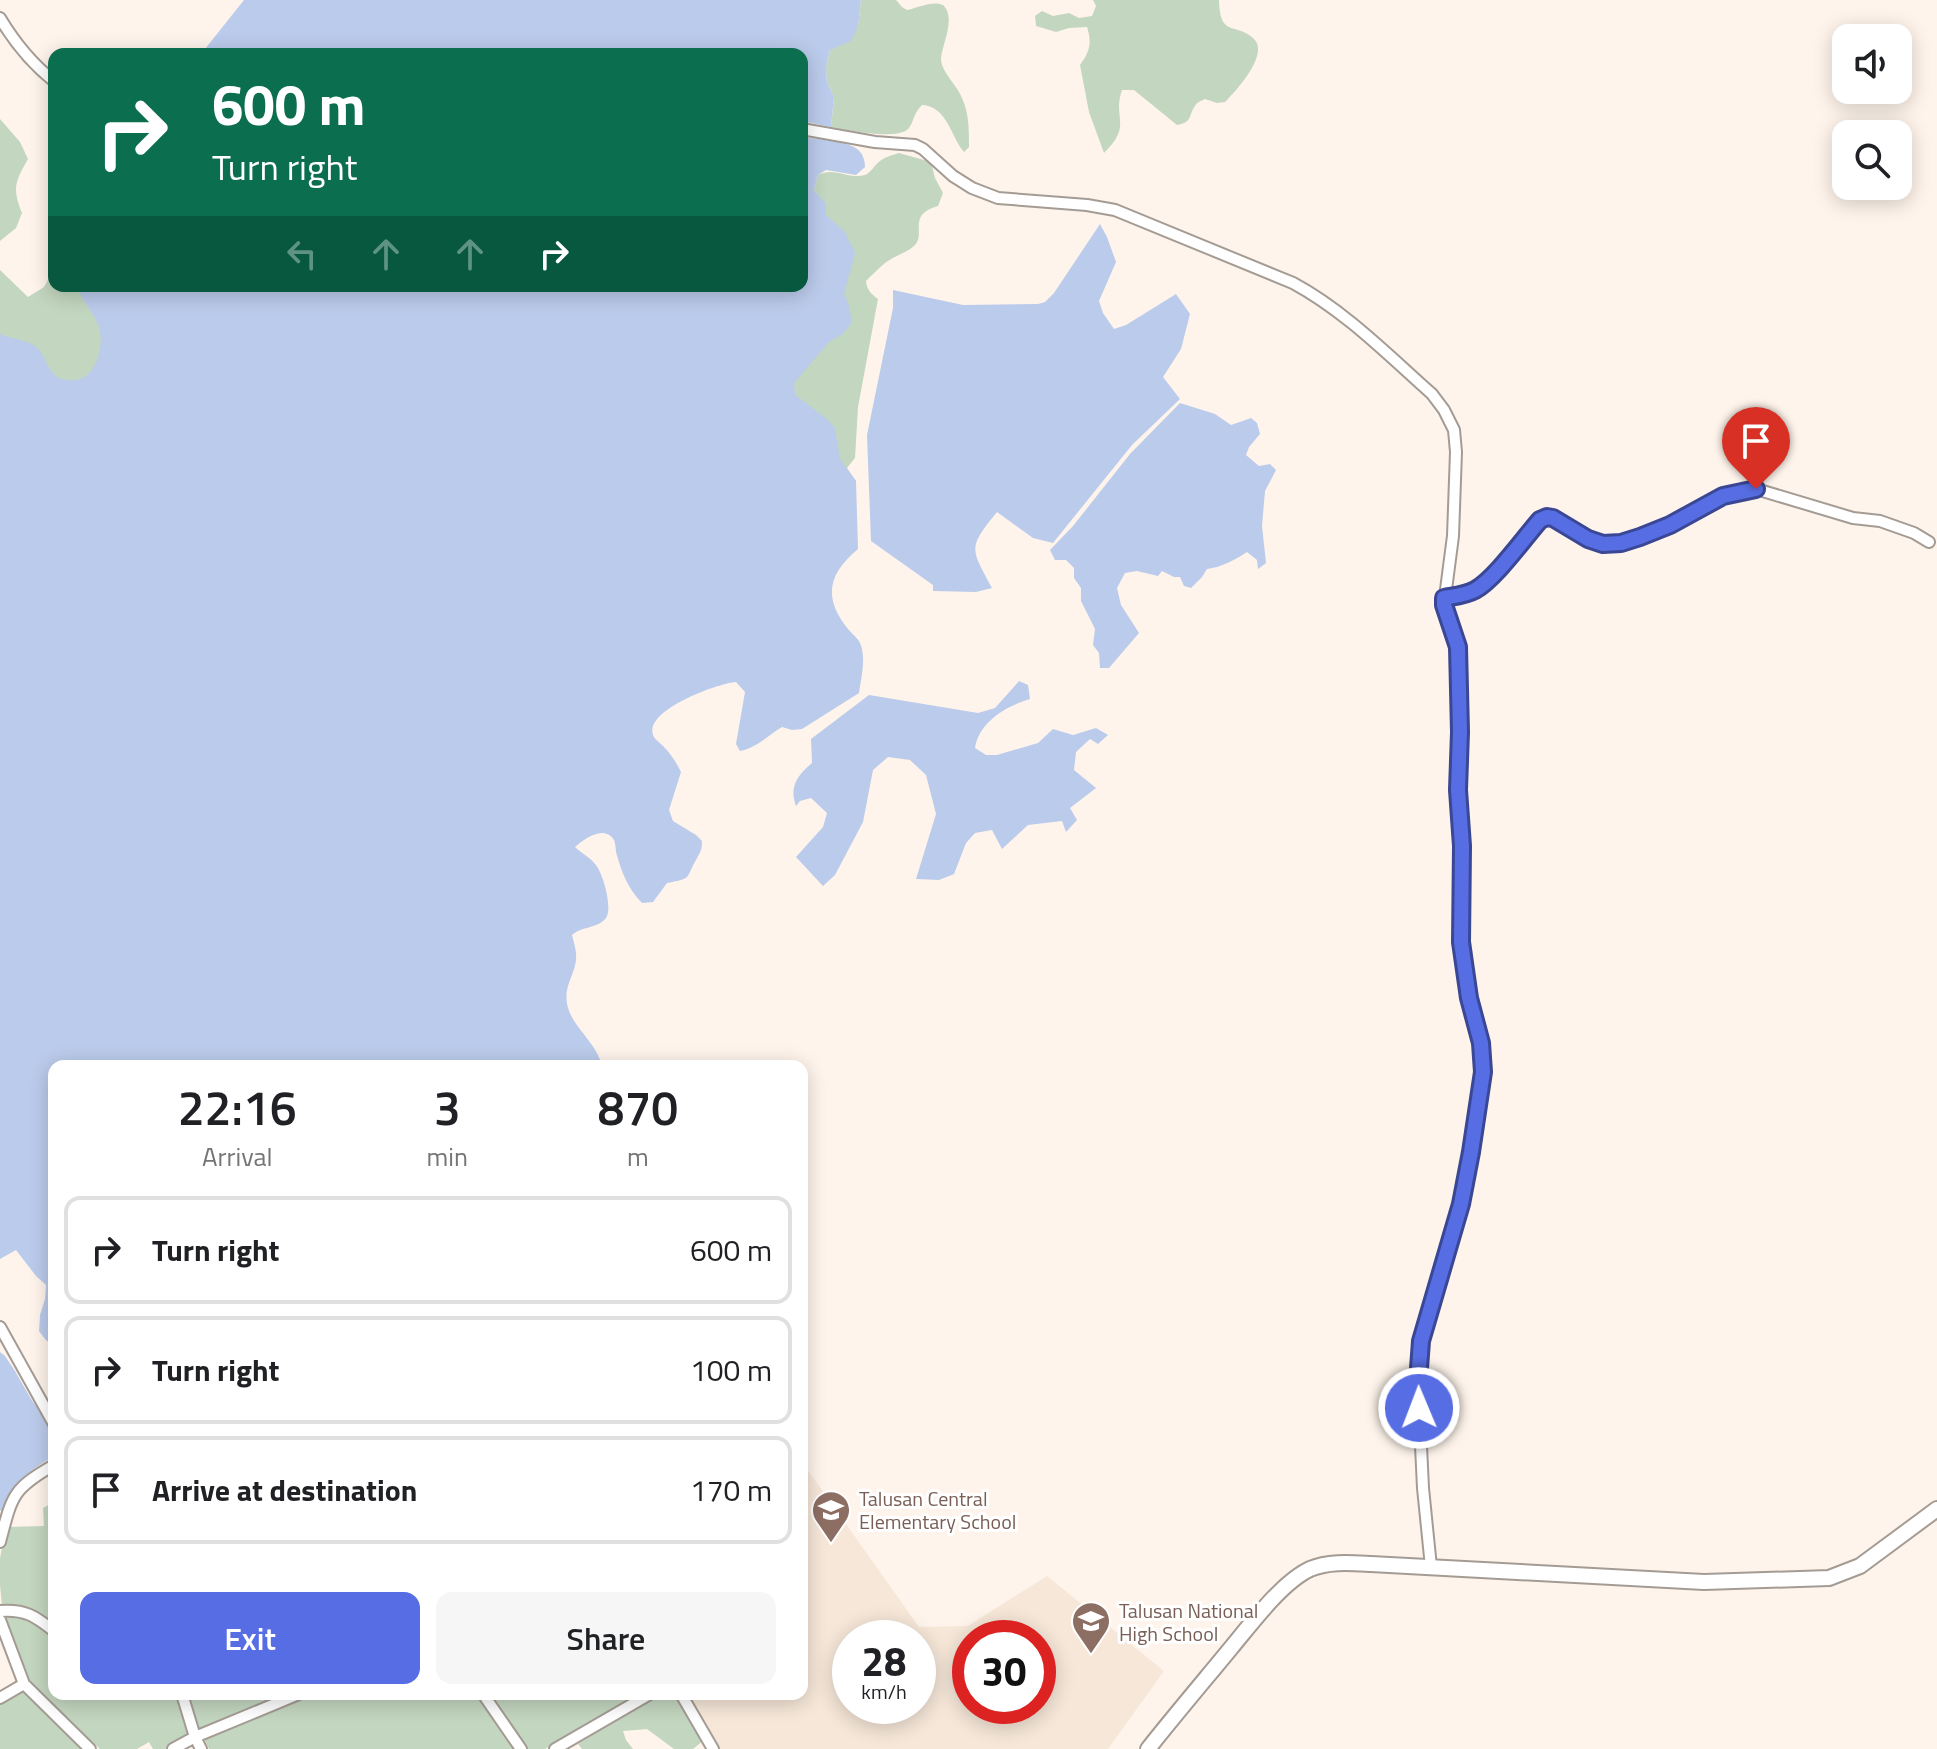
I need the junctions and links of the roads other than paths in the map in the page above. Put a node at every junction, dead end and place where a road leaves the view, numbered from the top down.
1 (0, 18) edge
2 (48, 76) edge
3 (808, 130) edge
4 (1929, 542) dead end
5 (1444, 598) junction
6 (0, 1327) edge
7 (48, 1413) edge
8 (48, 1469) edge
9 (1937, 1509) edge
10 (0, 1542) edge
11 (1431, 1567) junction
12 (0, 1611) edge
13 (0, 1620) edge
14 (48, 1627) edge
15 (24, 1684) junction
16 (0, 1698) edge
17 (184, 1700) edge
18 (284, 1700) edge
19 (487, 1700) edge
20 (640, 1700) edge
21 (684, 1700) edge
22 (195, 1737) junction
23 (573, 1738) junction
24 (90, 1749) edge
25 (173, 1749) edge
26 (201, 1749) edge
27 (521, 1749) edge
28 (555, 1749) edge
29 (580, 1749) edge
30 (713, 1749) edge
31 (1148, 1749) edge

1 - 2 street
3 - 5 street
4 - 5 street
5 - 11 street
6 - 7 street
8 - 10 street
9 - 11 main road
11 - 31 main road
12 - 14 street
13 - 15 street
15 - 16 street
15 - 24 street
17 - 22 street
18 - 22 street
19 - 27 street
20 - 23 street
21 - 30 street
22 - 25 street
22 - 26 street
23 - 28 street
23 - 29 street

